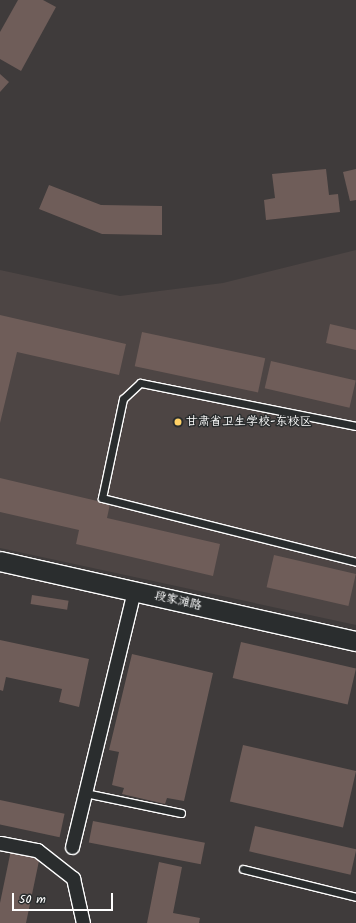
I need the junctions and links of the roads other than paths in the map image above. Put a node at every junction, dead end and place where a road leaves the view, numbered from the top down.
1 (356, 426) edge
2 (0, 561) edge
3 (356, 562) edge
4 (134, 591) junction
5 (356, 640) edge
6 (85, 793) junction
7 (182, 814) dead end
8 (0, 842) edge
9 (72, 847) dead end
10 (243, 869) dead end
11 (356, 898) edge
12 (83, 923) edge

1 - 3 lane
2 - 4 main road, 段家滩路
4 - 5 main road, 段家滩路
4 - 6 street
6 - 7 lane
6 - 9 street
8 - 12 street
10 - 11 lane

